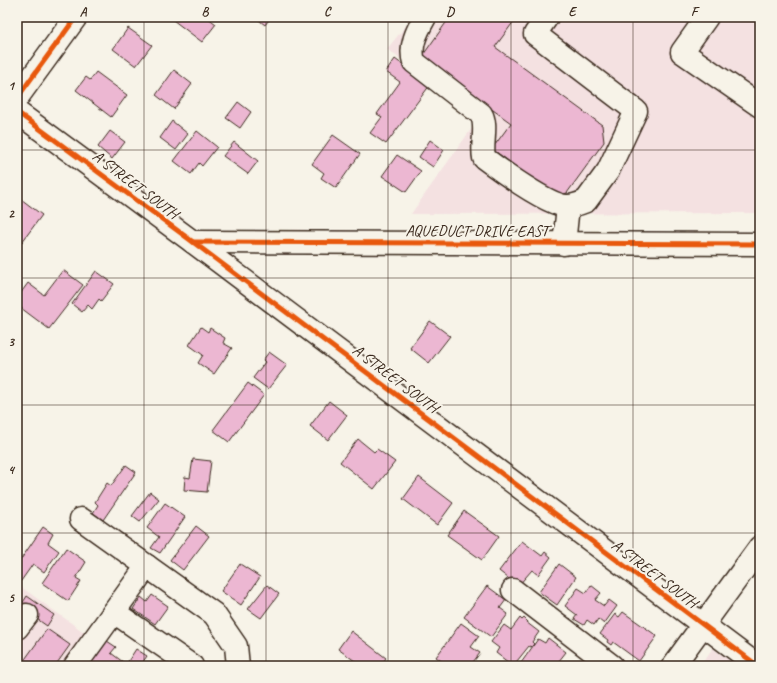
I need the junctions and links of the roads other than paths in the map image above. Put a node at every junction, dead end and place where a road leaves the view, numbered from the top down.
1 (425, 17) edge
2 (547, 17) edge
3 (707, 17) edge
4 (72, 18) edge
5 (17, 98) edge
6 (760, 106) edge
7 (17, 112) edge
8 (568, 206) junction
9 (193, 242) junction
10 (564, 244) junction
11 (760, 244) edge
12 (81, 519) dead end
13 (760, 547) edge
14 (147, 566) junction
15 (513, 590) dead end
16 (114, 612) junction
17 (703, 625) junction
18 (75, 666) edge
19 (192, 666) edge
20 (238, 666) edge
21 (612, 666) edge
22 (673, 666) edge
23 (758, 666) edge

1 - 8 street
2 - 8 street
3 - 6 street
4 - 5 street
7 - 9 street, A STREET SOUTH
8 - 10 street
9 - 10 street, AQUEDUCT DRIVE EAST
9 - 17 street, A STREET SOUTH
10 - 11 street, AQUEDUCT DRIVE EAST
12 - 14 street
13 - 17 street
14 - 16 street
14 - 20 street
15 - 21 street
16 - 18 street
16 - 19 street
17 - 22 street
17 - 23 street, A STREET SOUTH

